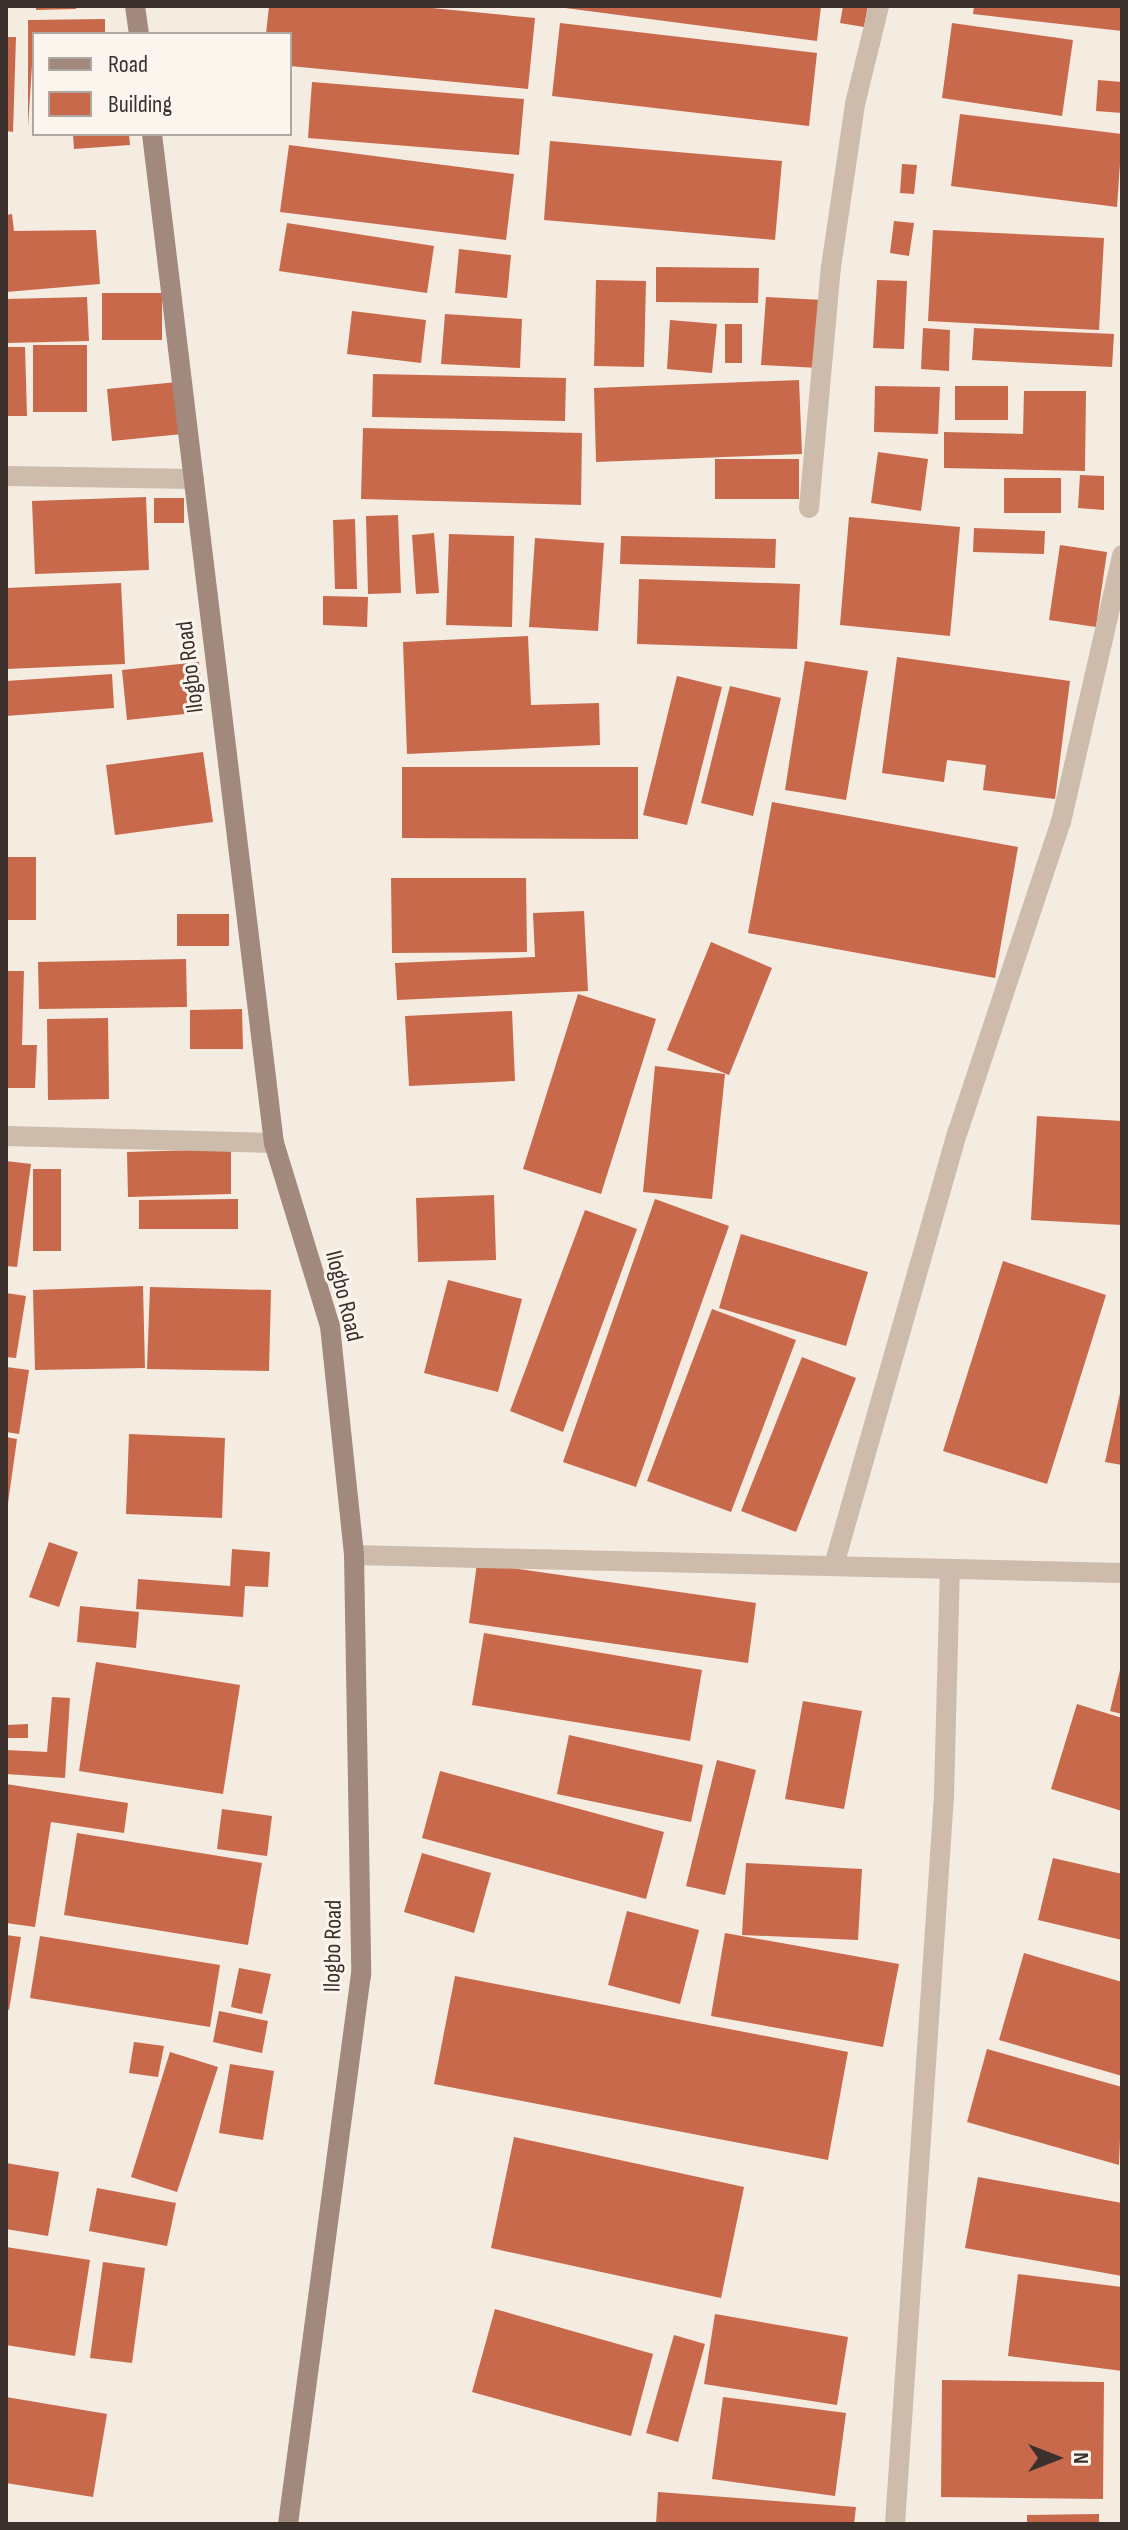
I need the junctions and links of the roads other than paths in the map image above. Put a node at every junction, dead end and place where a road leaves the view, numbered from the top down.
1 (135, 6) edge
2 (879, 6) edge
3 (139, 32) edge
4 (152, 136) edge
5 (6, 476) edge
6 (194, 479) junction
7 (809, 508) dead end
8 (1122, 555) edge
9 (6, 1136) edge
10 (274, 1143) junction
11 (354, 1555) junction
12 (834, 1565) junction
13 (950, 1570) junction
14 (1122, 1573) edge
15 (288, 2524) edge
16 (895, 2524) edge

1 - 3 main road
2 - 7 street
4 - 6 main road, Ilogbo Road
5 - 6 street
6 - 10 main road, Ilogbo Road
8 - 12 street
9 - 10 street
10 - 11 main road, Ilogbo Road
11 - 12 street
11 - 15 main road, Ilogbo Road
12 - 13 street
13 - 14 street
13 - 16 street

